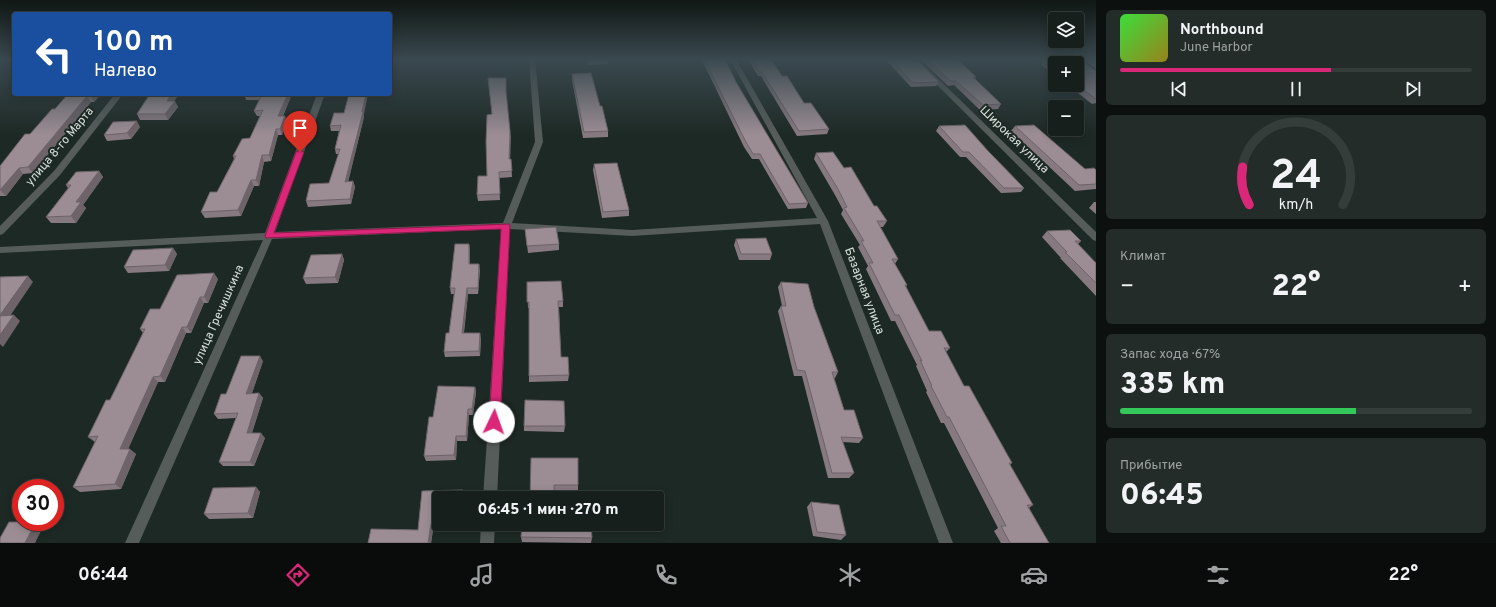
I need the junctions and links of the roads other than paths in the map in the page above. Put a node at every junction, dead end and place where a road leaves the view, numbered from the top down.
1 (534, 84) edge
2 (747, 84) edge
3 (940, 84) edge
4 (118, 96) edge
5 (320, 96) edge
6 (823, 221) junction
7 (506, 226) junction
8 (0, 232) edge
9 (269, 236) junction
10 (1096, 238) edge
11 (0, 250) edge
12 (490, 491) edge
13 (488, 531) edge
14 (132, 543) edge
15 (487, 543) edge
16 (946, 543) edge

1 - 7 street
2 - 6 street, Базарная улица
3 - 10 street, Широкая улица
4 - 8 street, улица 8-го Марта
5 - 9 street, улица Гречишкина
6 - 7 street
6 - 16 street, Базарная улица
7 - 9 street
7 - 12 street
9 - 11 street
9 - 14 street, улица Гречишкина
13 - 15 street

